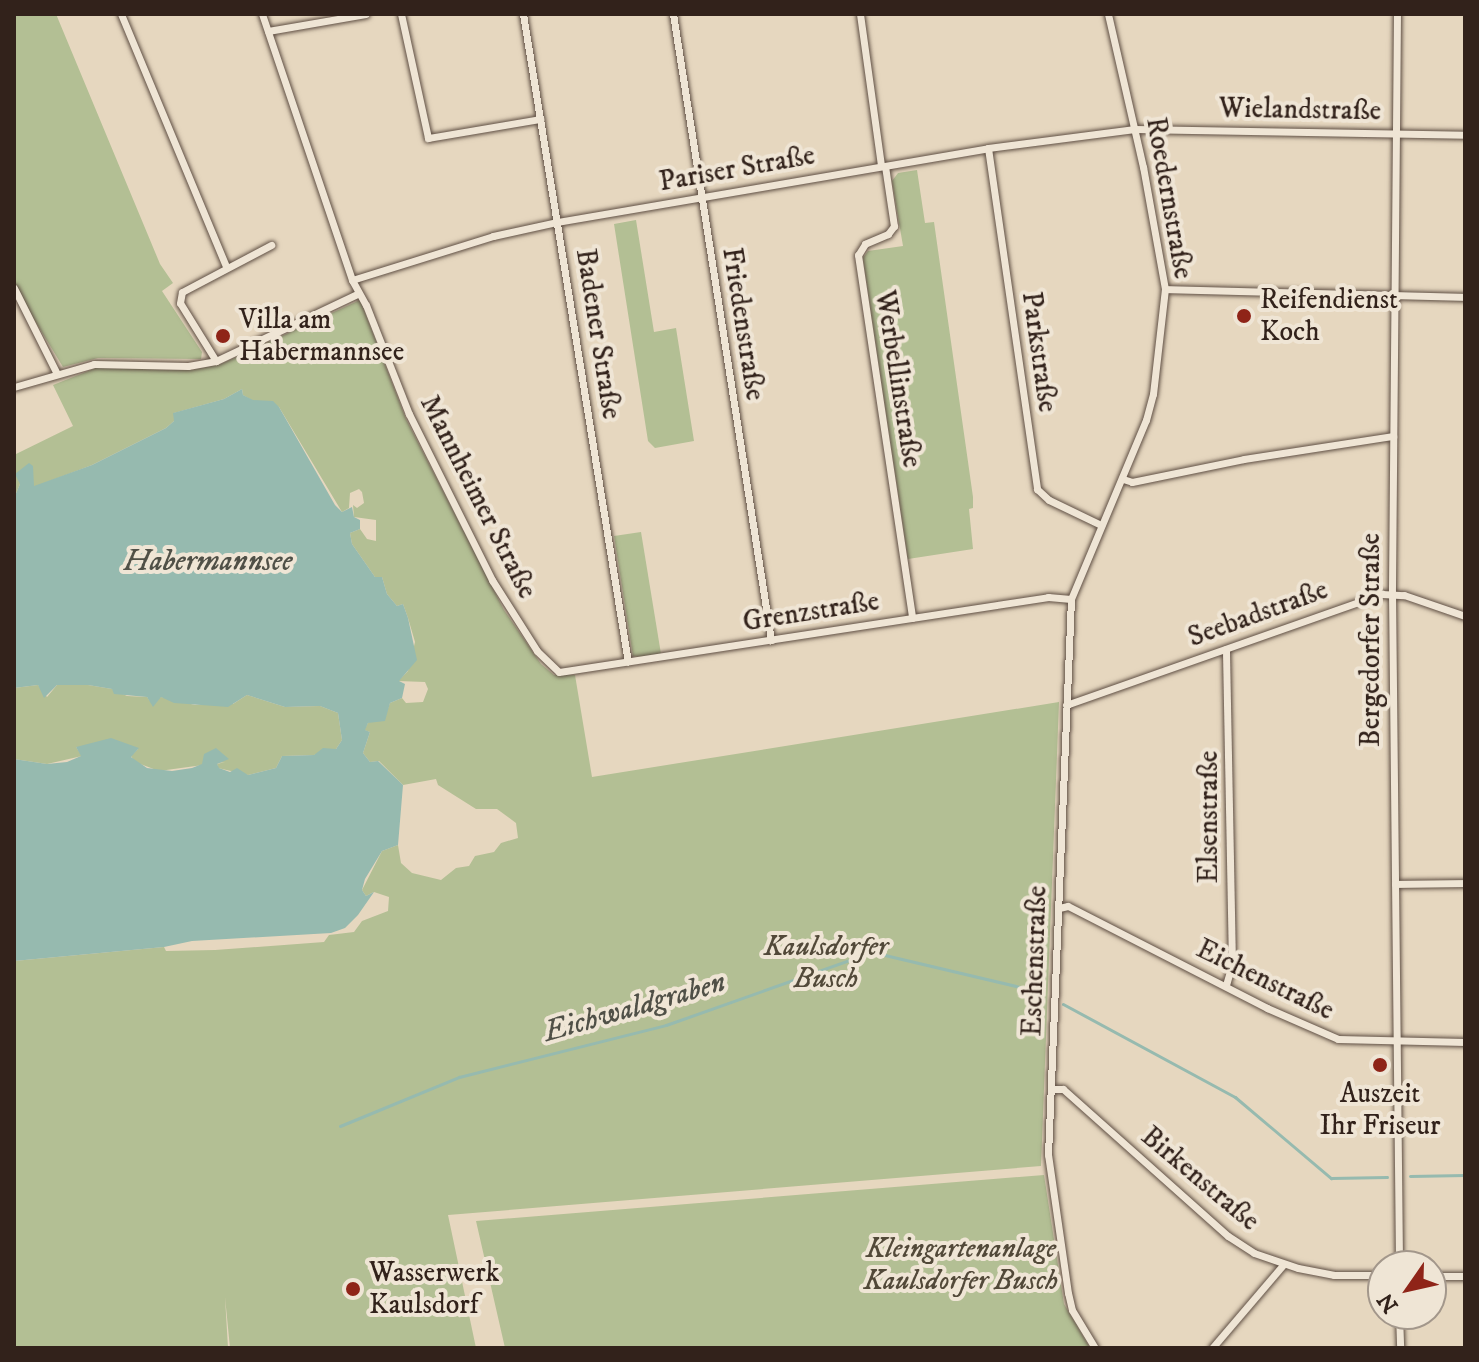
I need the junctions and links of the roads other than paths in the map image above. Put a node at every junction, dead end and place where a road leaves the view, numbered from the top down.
1 (121, 14) edge
2 (262, 14) edge
3 (366, 14) edge
4 (401, 14) edge
5 (523, 14) edge
6 (673, 14) edge
7 (860, 14) edge
8 (1108, 14) edge
9 (1397, 14) edge
10 (268, 31) junction
11 (540, 119) junction
12 (1135, 129) junction
13 (1395, 134) junction
14 (1465, 135) edge
15 (988, 148) junction
16 (883, 166) junction
17 (701, 198) junction
18 (557, 222) junction
19 (271, 245) dead end
20 (226, 266) junction
21 (352, 280) junction
22 (14, 288) edge
23 (1165, 289) junction
24 (359, 293) junction
25 (1395, 296) junction
26 (1465, 297) edge
27 (216, 361) junction
28 (57, 374) junction
29 (14, 387) edge
30 (1393, 436) junction
31 (1123, 479) junction
32 (1101, 525) junction
33 (1081, 569) joint
34 (1392, 592) junction
35 (1071, 599) junction
36 (1465, 616) edge
37 (912, 618) junction
38 (771, 640) junction
39 (1226, 649) junction
40 (628, 662) junction
41 (559, 672) joint
42 (1066, 705) junction
43 (1465, 883) edge
44 (1395, 884) junction
45 (1059, 908) junction
46 (1226, 985) junction
47 (1465, 1042) edge
48 (1397, 1043) junction
49 (1052, 1089) junction
50 (1399, 1250) edge
51 (1283, 1265) junction
52 (1367, 1275) edge
53 (1095, 1348) edge
54 (1212, 1348) edge

1 - 20 street
2 - 10 street, Mannheimer Straße
3 - 10 street
4 - 11 street
5 - 11 street, Badener Straße
6 - 17 street, Friedenstraße
7 - 16 street, Werbellinstraße
8 - 12 street, Roedernstraße
9 - 13 street, Bergedorfer Straße
10 - 21 street, Mannheimer Straße
11 - 18 street, Badener Straße
12 - 13 street, Wielandstraße
12 - 15 street, Pariser Straße
12 - 23 street, Roedernstraße
13 - 14 street, Wielandstraße
13 - 25 street, Bergedorfer Straße
15 - 16 street, Pariser Straße
15 - 32 street, Parkstraße
16 - 17 street, Pariser Straße
16 - 37 street, Werbellinstraße
17 - 18 street, Pariser Straße
17 - 38 street, Friedenstraße
18 - 21 street, Pariser Straße
18 - 40 street, Badener Straße
19 - 20 street
20 - 27 street
21 - 24 street, Mannheimer Straße
22 - 28 street
23 - 25 street
23 - 31 street, Roedernstraße
24 - 27 street
24 - 41 street, Mannheimer Straße
25 - 26 street
25 - 30 street, Bergedorfer Straße
27 - 28 street
28 - 29 street
30 - 31 street
30 - 34 street, Bergedorfer Straße
31 - 32 street, Roedernstraße
32 - 33 street, Roedernstraße
33 - 35 street, Eschenstraße
34 - 36 street
34 - 39 street, Seebadstraße
34 - 44 street, Bergedorfer Straße
35 - 37 street, Grenzstraße
35 - 42 street, Eschenstraße
37 - 38 street, Grenzstraße
38 - 40 street, Grenzstraße
39 - 42 street, Seebadstraße
39 - 46 street, Elsenstraße
40 - 41 street, Grenzstraße
42 - 45 street, Eschenstraße
43 - 44 street
44 - 48 street, Bergedorfer Straße
45 - 46 street, Eichenstraße
45 - 49 street, Eschenstraße
46 - 48 street, Eichenstraße
47 - 48 street, Eichenstraße
48 - 50 street, Bergedorfer Straße
49 - 51 street, Birkenstraße
49 - 53 street, Eschenstraße
51 - 52 street, Birkenstraße
51 - 54 street

